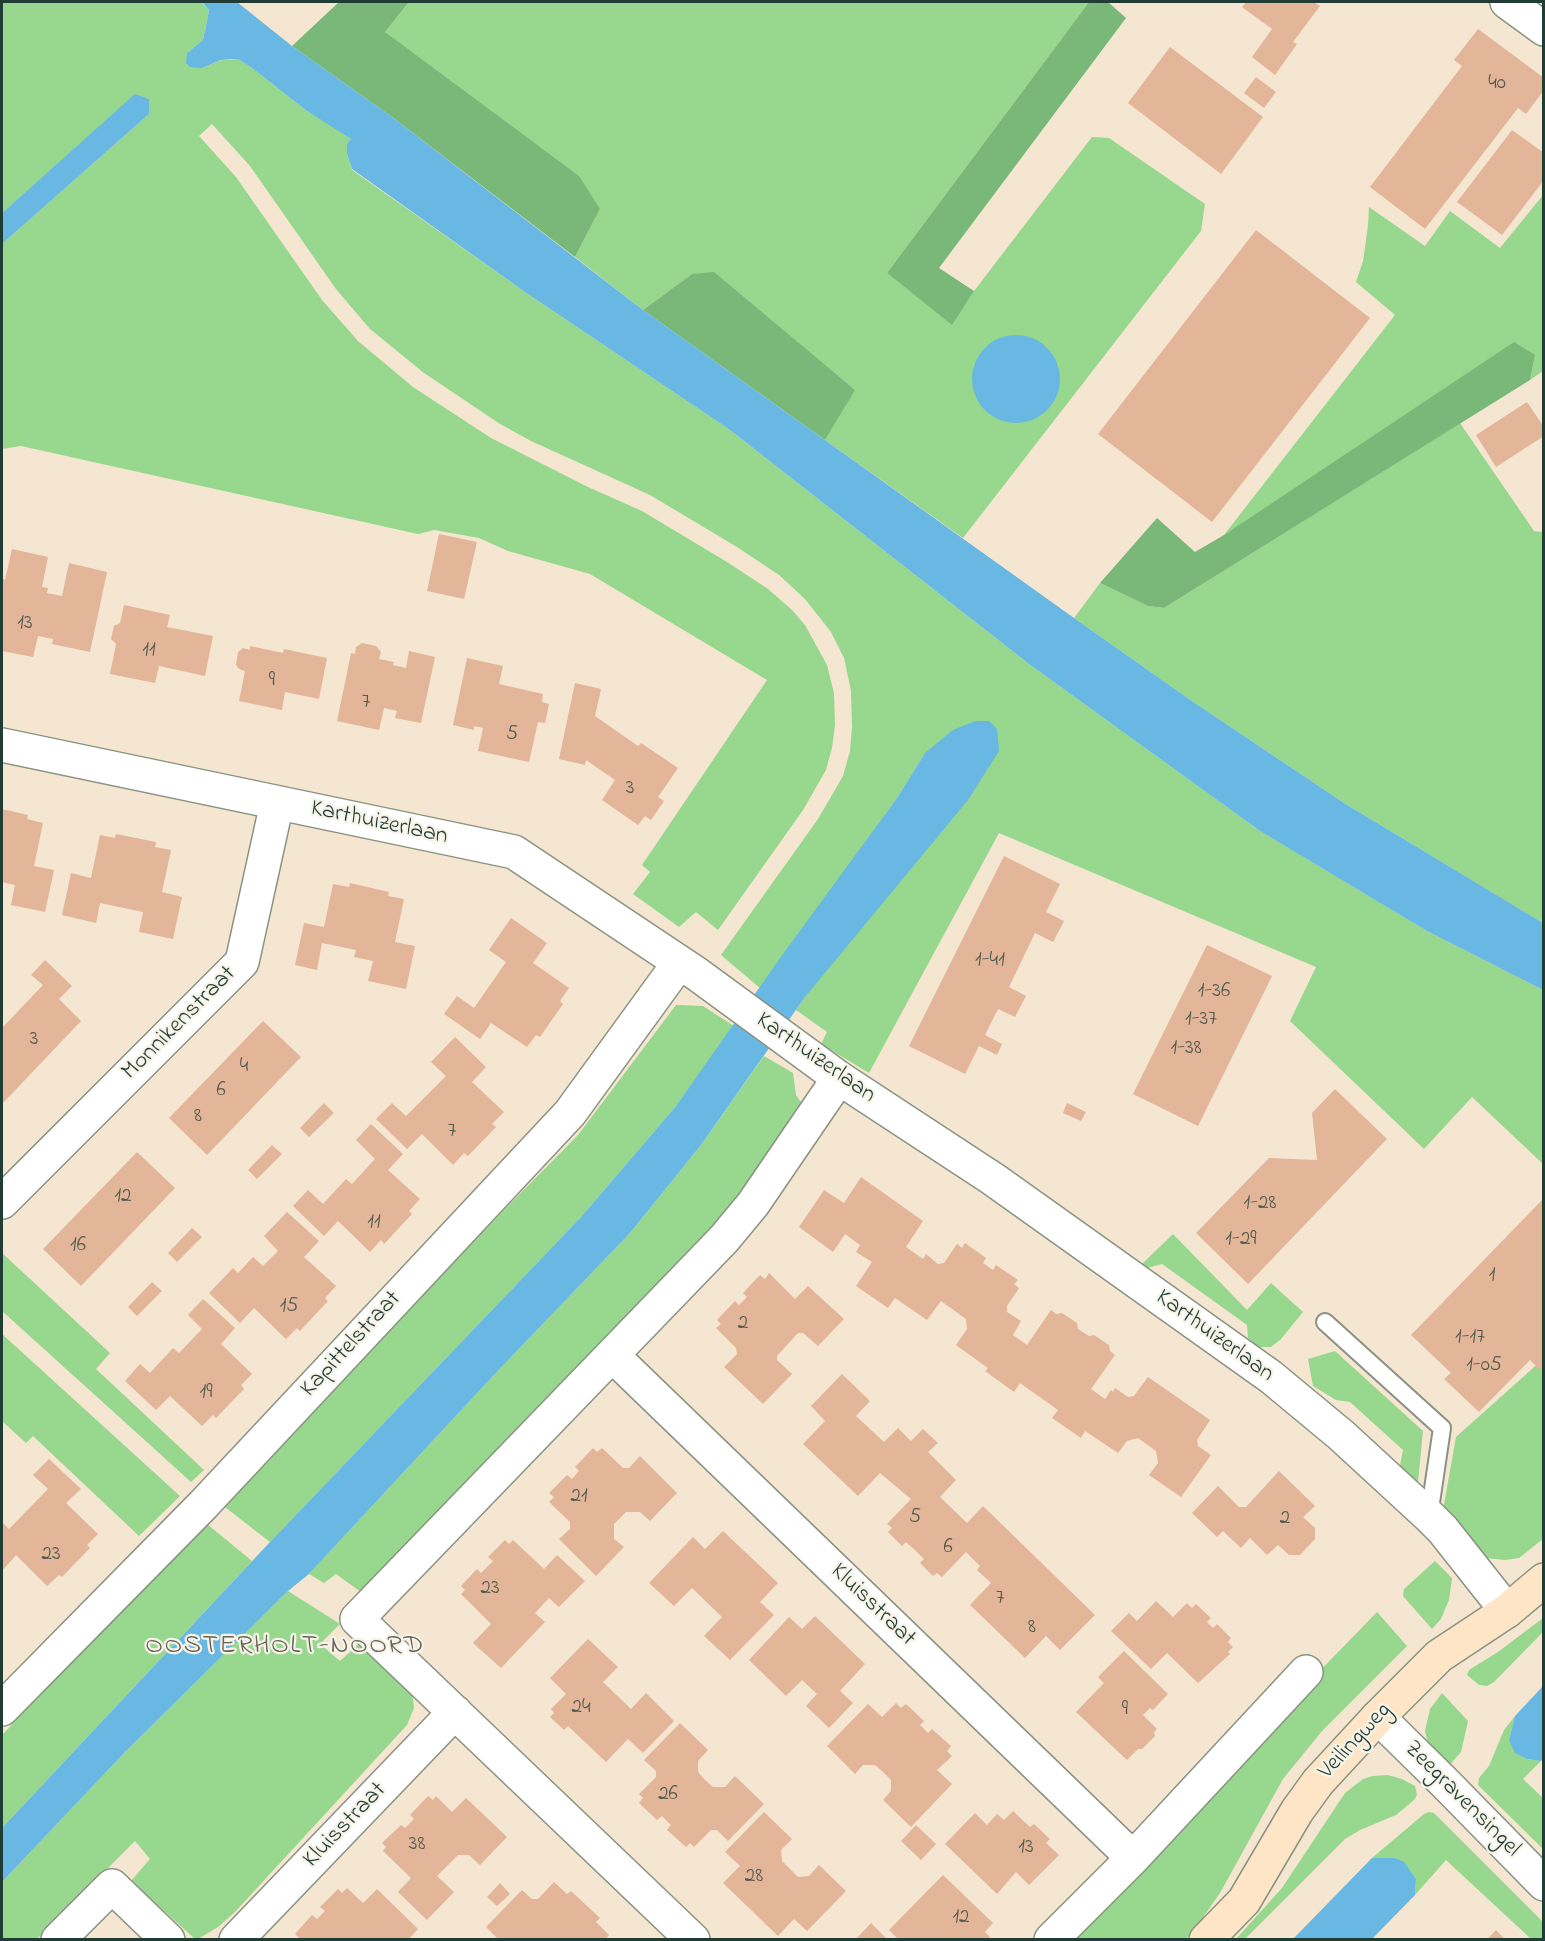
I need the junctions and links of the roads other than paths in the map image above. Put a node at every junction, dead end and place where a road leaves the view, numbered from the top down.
1 (1506, 2) edge
2 (1544, 29) edge
3 (2, 745) edge
4 (278, 803) junction
5 (680, 963) junction
6 (839, 1078) junction
7 (2, 1202) edge
8 (1325, 1322) dead end
9 (612, 1355) junction
10 (1429, 1516) junction
11 (1544, 1580) edge
12 (1508, 1611) junction
13 (1306, 1672) dead end
14 (2, 1709) edge
15 (455, 1712) junction
16 (1378, 1717) junction
17 (1133, 1858) junction
18 (1544, 1884) edge
19 (58, 1940) edge
20 (168, 1940) edge
21 (236, 1940) edge
22 (693, 1940) edge
23 (1052, 1940) edge
24 (1206, 1940) edge

1 - 2 street
3 - 4 street, Karthuizerlaan
4 - 5 street, Karthuizerlaan
4 - 7 street, Monnikenstraat
5 - 6 street, Karthuizerlaan
5 - 14 street, Kapittelstraat
6 - 9 street
6 - 10 street, Karthuizerlaan
8 - 10 lane
9 - 15 street
9 - 17 street, Kluisstraat
10 - 12 street, Karthuizerlaan
11 - 12 street, Veilingweg
12 - 16 street, Veilingweg
13 - 17 street
15 - 21 street, Kluisstraat
15 - 22 street
16 - 18 street, Zeegravensingel
16 - 24 street, Veilingweg
17 - 23 street
19 - 20 street

